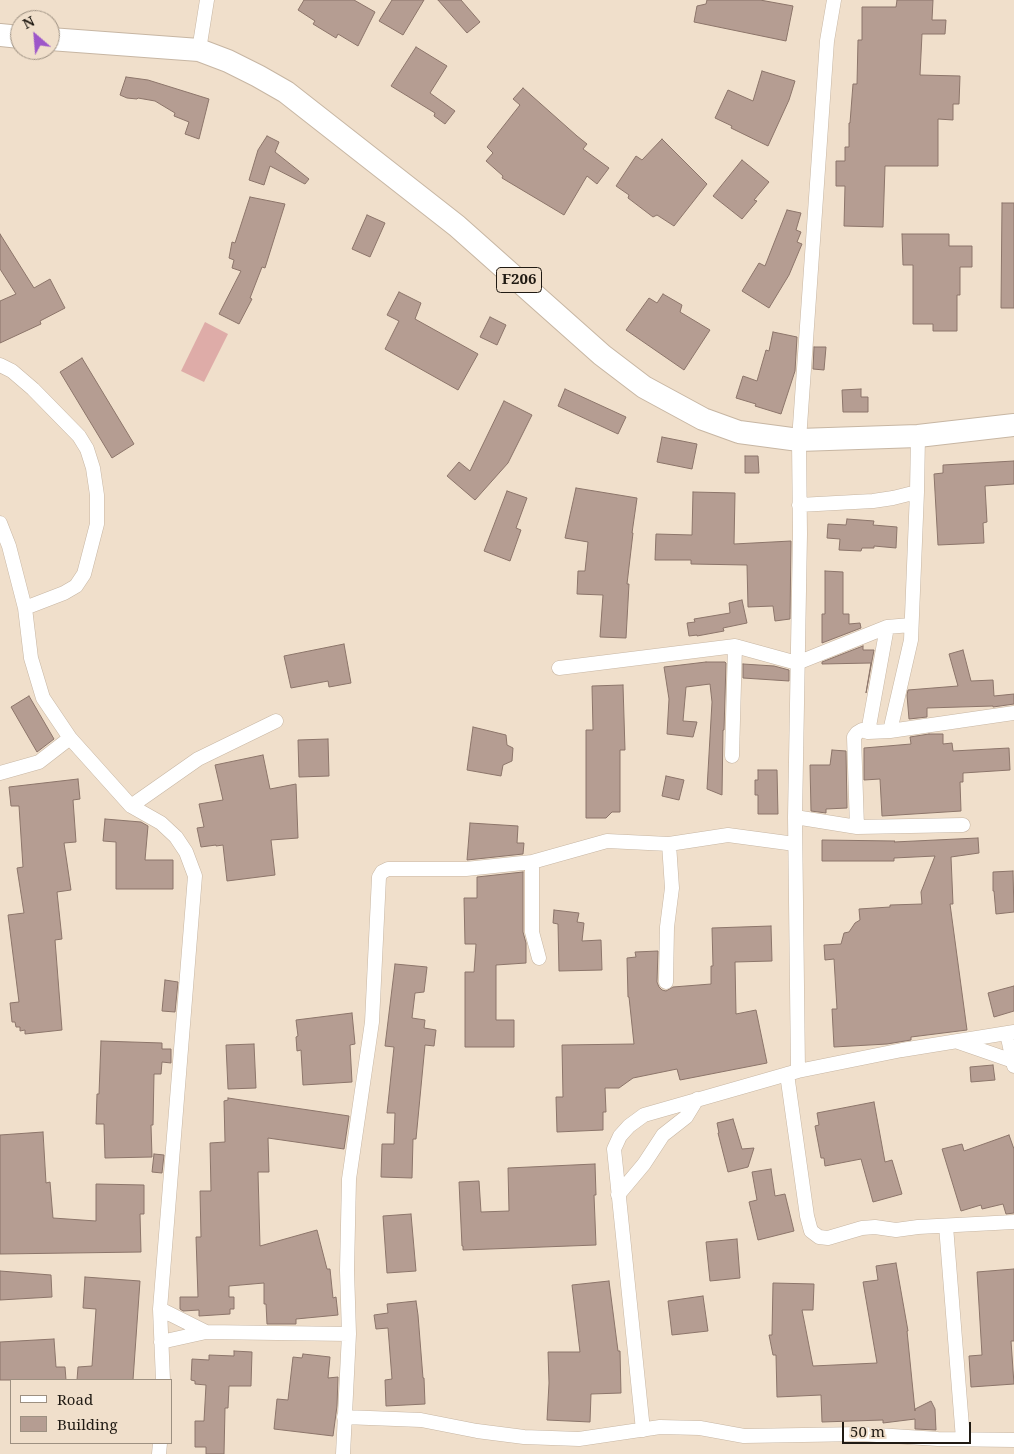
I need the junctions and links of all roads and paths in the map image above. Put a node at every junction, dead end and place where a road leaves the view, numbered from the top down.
1 (207, 0) edge
2 (834, 0) edge
3 (60, 40) edge
4 (199, 50) junction
5 (0, 366) edge
6 (1014, 425) edge
7 (918, 436) junction
8 (799, 440) junction
9 (917, 492) junction
10 (799, 505) junction
11 (0, 523) edge
12 (25, 608) junction
13 (911, 625) junction
14 (887, 627) junction
15 (735, 646) junction
16 (797, 663) junction
17 (559, 668) dead end
18 (1014, 713) edge
19 (276, 721) dead end
20 (890, 731) junction
21 (868, 732) junction
22 (70, 738) junction
23 (732, 756) dead end
24 (0, 773) edge
25 (131, 806) junction
26 (795, 817) junction
27 (963, 825) dead end
28 (857, 827) junction
29 (670, 844) junction
30 (795, 844) junction
31 (532, 862) junction
32 (539, 958) dead end
33 (666, 982) dead end
34 (1010, 1032) edge
35 (955, 1041) junction
36 (1014, 1063) edge
37 (792, 1073) junction
38 (697, 1099) junction
39 (669, 1107) junction
40 (663, 1135) junction
41 (618, 1194) junction
42 (1014, 1222) edge
43 (946, 1226) junction
44 (160, 1309) junction
45 (206, 1332) junction
46 (349, 1334) junction
47 (161, 1342) junction
48 (163, 1379) edge
49 (344, 1417) junction
50 (643, 1430) junction
51 (963, 1439) junction
52 (1014, 1440) edge
53 (343, 1454) edge

1 - 4 street
2 - 8 street
3 - 4 main road, F206
4 - 8 main road, F206
5 - 12 street
6 - 7 main road, F206
7 - 8 main road, F206
7 - 9 street
8 - 10 street
9 - 10 street
9 - 13 street
10 - 16 street
11 - 12 street
12 - 22 street
13 - 14 street
13 - 20 street
14 - 16 street
14 - 21 street
15 - 16 street
15 - 17 street
15 - 23 street
16 - 26 street
18 - 20 street
19 - 25 street
20 - 21 street
21 - 28 street
22 - 24 street
22 - 25 street
25 - 44 street
26 - 28 street
26 - 30 street
27 - 28 street
29 - 30 street
29 - 31 street
29 - 33 street
30 - 37 street
31 - 32 street
31 - 46 street
34 - 35 street
34 - 36 street
35 - 36 street
35 - 37 street
37 - 38 street
37 - 43 street
38 - 39 street
38 - 40 street
39 - 40 street
39 - 41 street
40 - 41 street
41 - 50 street
42 - 43 street
43 - 51 street
44 - 45 street
44 - 47 street
45 - 46 street
45 - 47 street
46 - 49 street
47 - 48 street
49 - 50 street
49 - 53 street
50 - 51 street
51 - 52 street

